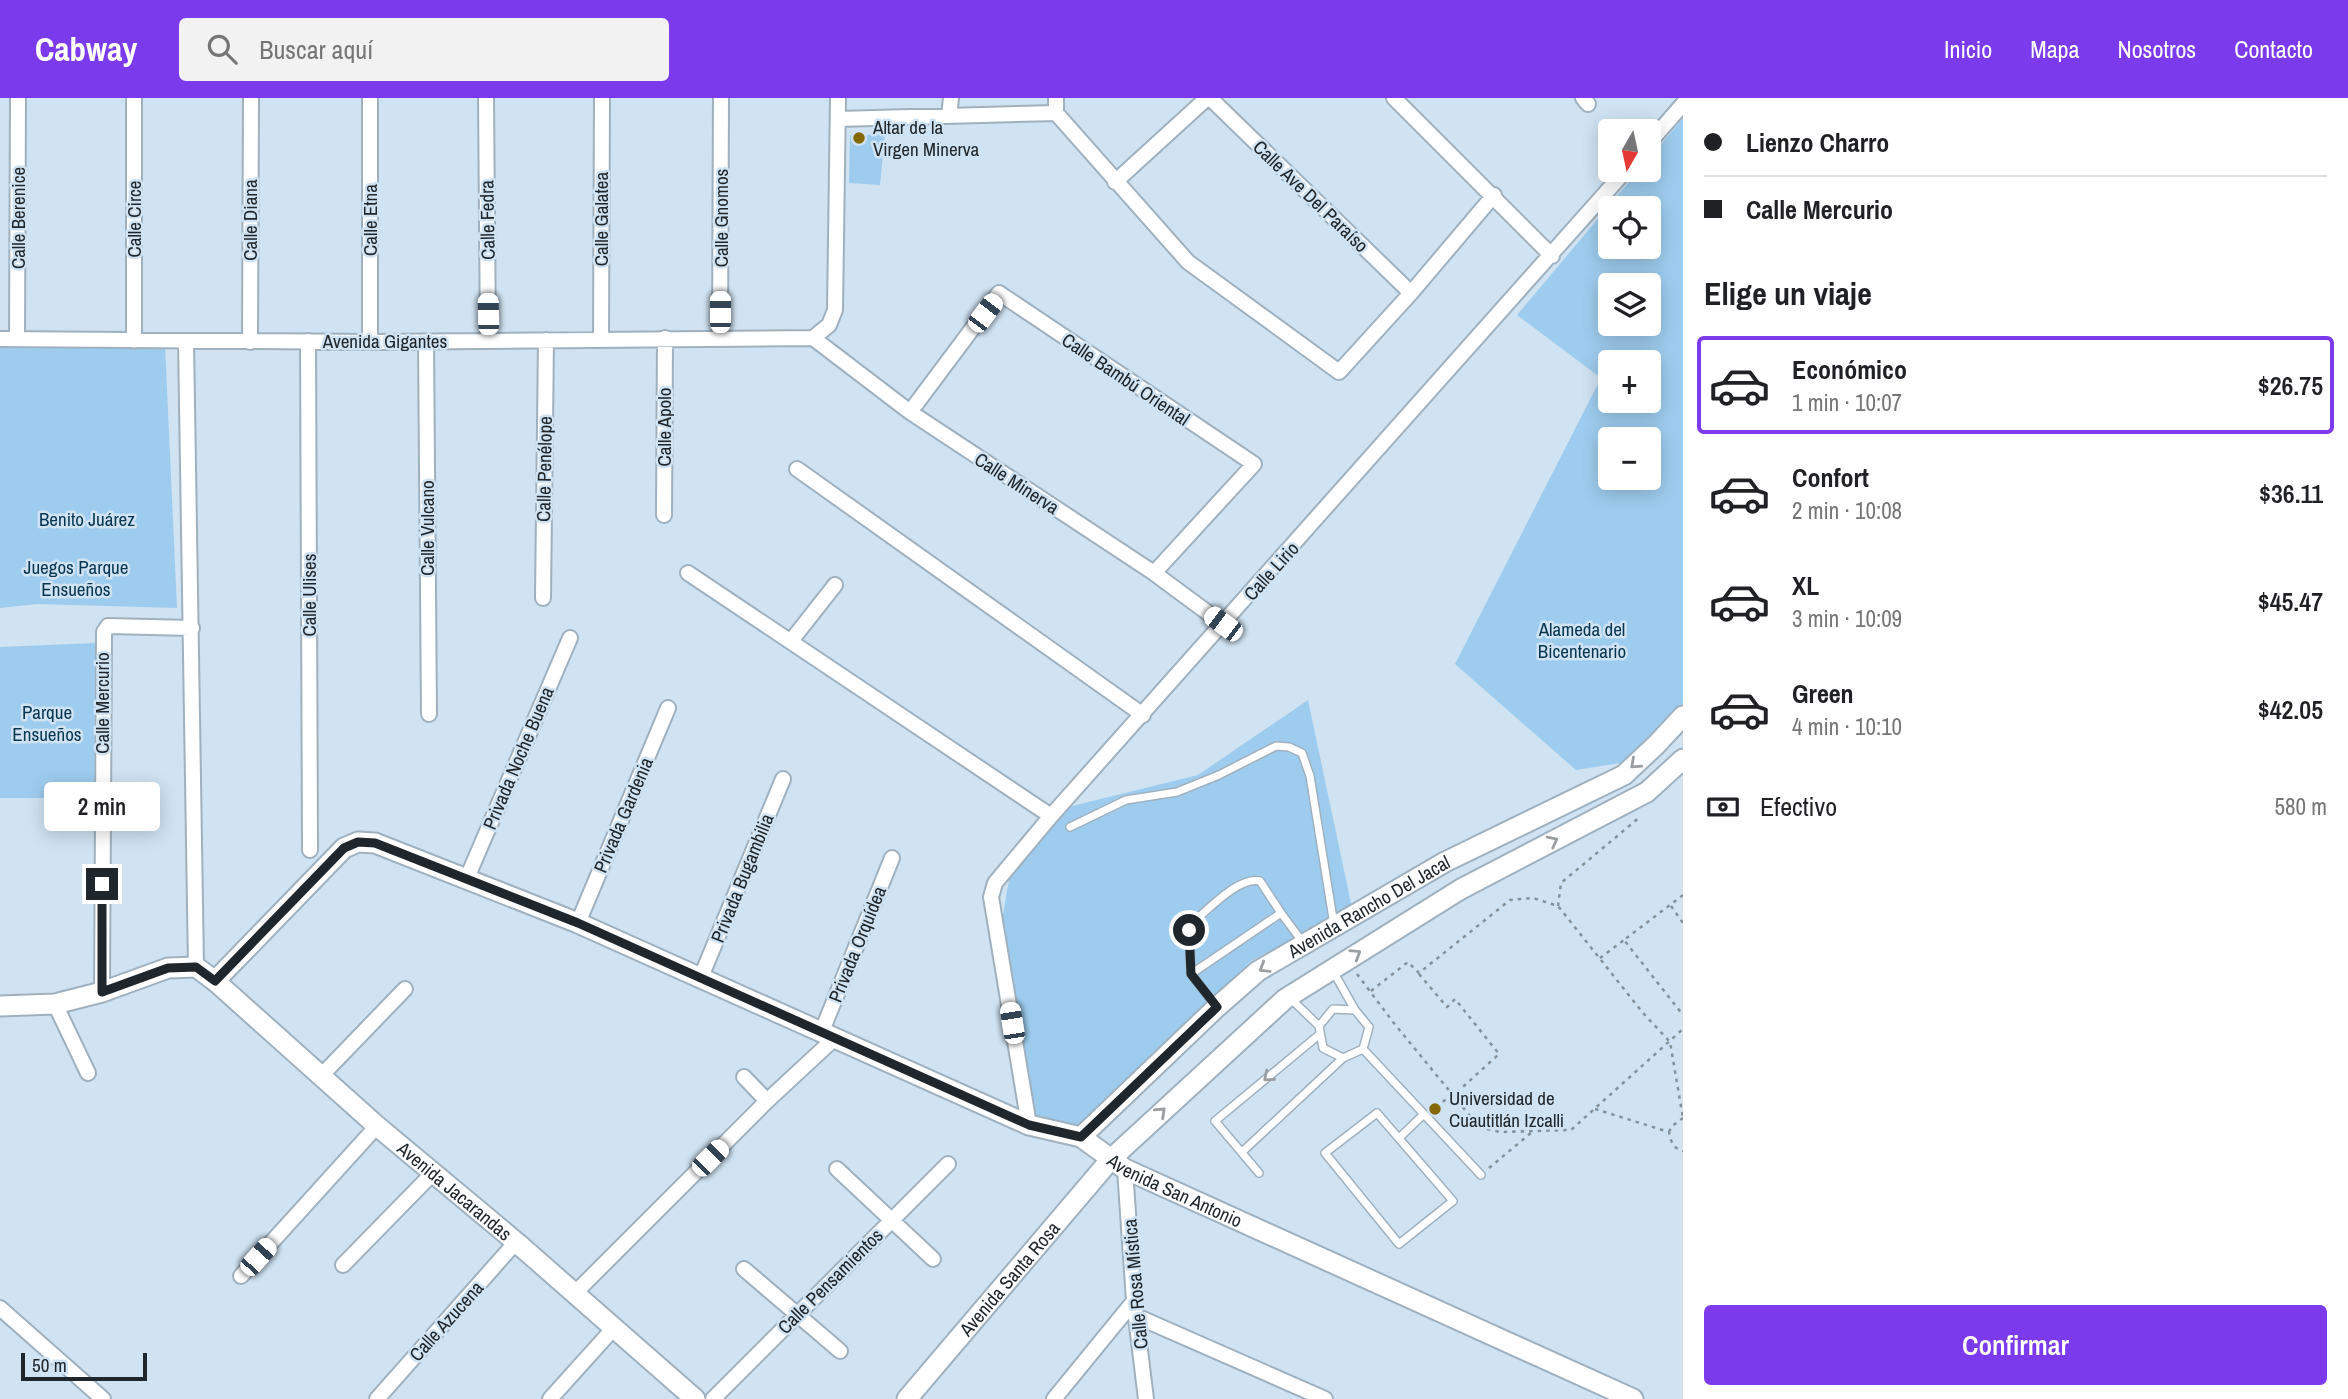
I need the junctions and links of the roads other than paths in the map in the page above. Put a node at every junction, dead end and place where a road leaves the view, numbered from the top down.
1 (18, 98) edge
2 (134, 98) edge
3 (251, 98) edge
4 (370, 98) edge
5 (486, 98) edge
6 (602, 98) edge
7 (721, 98) edge
8 (838, 98) edge
9 (951, 98) edge
10 (1209, 98) edge
11 (1394, 98) edge
12 (1683, 104) edge
13 (1056, 105) edge
14 (950, 116) junction
15 (838, 119) junction
16 (1661, 129) edge
17 (1115, 182) junction
18 (1616, 182) edge
19 (1494, 195) junction
20 (1552, 256) junction
21 (1411, 293) junction
22 (665, 338) junction
23 (813, 338) junction
24 (0, 339) edge
25 (17, 339) junction
26 (601, 339) junction
27 (720, 339) junction
28 (546, 340) junction
29 (134, 341) junction
30 (186, 341) junction
31 (308, 341) junction
32 (488, 341) junction
33 (250, 342) junction
34 (370, 342) junction
35 (426, 342) junction
36 (910, 412) junction
37 (797, 469) dead end
38 (664, 515) dead end
39 (688, 573) dead end
40 (1154, 573) junction
41 (835, 585) dead end
42 (543, 598) dead end
43 (1223, 624) junction
44 (192, 628) junction
45 (570, 638) dead end
46 (791, 642) junction
47 (668, 708) dead end
48 (429, 714) dead end
49 (1143, 715) junction
50 (1683, 716) edge
51 (1683, 760) edge
52 (783, 779) dead end
53 (1051, 816) junction
54 (1070, 827) dead end
55 (310, 849) dead end
56 (892, 858) dead end
57 (1445, 862) junction
58 (467, 878) junction
59 (1461, 889) junction
60 (1281, 913) junction
61 (578, 923) junction
62 (1334, 927) junction
63 (1304, 944) junction
64 (1339, 965) junction
65 (196, 967) junction
66 (1191, 974) junction
67 (701, 977) junction
68 (215, 981) junction
69 (405, 989) dead end
70 (102, 992) junction
71 (1288, 997) junction
72 (55, 1004) junction
73 (0, 1006) edge
74 (1217, 1007) junction
75 (1355, 1010) junction
76 (1319, 1030) junction
77 (829, 1034) junction
78 (1363, 1049) junction
79 (1343, 1058) junction
80 (88, 1073) dead end
81 (321, 1076) junction
82 (744, 1077) dead end
83 (767, 1101) junction
84 (1424, 1114) junction
85 (1029, 1125) junction
86 (377, 1126) junction
87 (1081, 1137) junction
88 (1399, 1138) junction
89 (1242, 1152) junction
90 (947, 1164) dead end
91 (1118, 1164) junction
92 (837, 1169) dead end
93 (433, 1173) junction
94 (1259, 1173) dead end
95 (1481, 1175) road end
96 (891, 1220) junction
97 (516, 1242) junction
98 (933, 1259) dead end
99 (343, 1265) dead end
100 (744, 1269) dead end
101 (241, 1276) dead end
102 (574, 1294) junction
103 (1135, 1301) junction
104 (0, 1308) edge
105 (797, 1314) junction
106 (1136, 1316) junction
107 (613, 1329) junction
108 (840, 1351) dead end
109 (685, 1396) edge
110 (103, 1399) edge
111 (377, 1399) edge
112 (550, 1399) edge
113 (713, 1399) edge
114 (907, 1399) edge
115 (1054, 1399) edge
116 (1146, 1399) edge
117 (1325, 1399) edge
118 (1633, 1399) edge

1 - 25 street, Calle Berenice
2 - 29 street, Calle Circe
3 - 33 street, Calle Diana
4 - 34 street, Calle Etna
5 - 32 street, Calle Fedra
6 - 26 street, Calle Galatea
7 - 27 street, Calle Gnomos
8 - 15 street
9 - 14 street
10 - 17 street
10 - 21 street, Calle Ave Del Paraíso
11 - 19 street
12 - 16 street
13 - 14 street
13 - 17 street
14 - 15 street
15 - 23 street
17 - 21 street
18 - 20 street, Calle Lirio
19 - 20 street
19 - 21 street
20 - 43 street, Calle Lirio
22 - 26 street, Avenida Gigantes
22 - 27 street, Avenida Gigantes
22 - 38 street, Calle Apolo
23 - 27 street, Avenida Gigantes
23 - 36 street, Calle Minerva
24 - 25 street, Avenida Gigantes
25 - 29 street, Avenida Gigantes
26 - 28 street, Avenida Gigantes
28 - 32 street, Avenida Gigantes
28 - 42 street, Calle Penélope
29 - 30 street, Avenida Gigantes
30 - 33 street, Avenida Gigantes
30 - 44 street
31 - 33 street, Avenida Gigantes
31 - 34 street, Avenida Gigantes
31 - 55 street, Calle Ulises
32 - 35 street, Avenida Gigantes
34 - 35 street, Avenida Gigantes
35 - 48 street, Calle Vulcano
36 - 40 street, Calle Minerva
36 - 40 street, Calle Bambú Oriental
37 - 49 street
39 - 46 street
40 - 43 street, Calle Minerva
41 - 46 street
43 - 49 street, Calle Lirio
44 - 65 street
44 - 70 street, Calle Mercurio
45 - 58 street, Privada Noche Buena
46 - 53 street
47 - 61 street, Privada Gardenia
49 - 53 street, Calle Lirio
50 -> 57 street, Avenida Rancho Del Jacal
59 -> 51 street, Avenida Rancho Del Jacal
52 - 67 street, Privada Bugambilia
53 - 85 street, Calle Lirio
54 - 62 lane
56 - 77 street, Privada Orquídea
57 - 59 street
57 - 62 street, Avenida Rancho Del Jacal
58 - 61 street, Avenida San Antonio
58 - 68 street, Avenida San Antonio
64 -> 59 street, Avenida Rancho Del Jacal
60 - 63 lane
60 - 66 lane
60 - 66 lane
61 - 67 street, Avenida San Antonio
62 - 63 street, Avenida Rancho Del Jacal
63 -> 74 street, Avenida Rancho Del Jacal
64 - 71 street, Avenida Rancho Del Jacal
64 - 75 lane
65 - 68 street, Avenida Jacarandas
65 - 70 street
66 - 74 lane
67 - 77 street, Avenida San Antonio
68 - 81 street, Avenida Jacarandas
69 - 81 street
70 - 72 street
71 - 76 lane
91 -> 71 street, Avenida Rancho Del Jacal
72 - 73 street
72 - 80 street
74 - 87 street, Avenida Rancho Del Jacal
75 - 76 lane
75 - 78 lane
76 - 79 lane
76 -> 89 lane
77 - 83 street
77 - 85 street, Avenida San Antonio
78 - 79 lane
78 - 84 lane
79 - 89 lane
81 - 86 street, Avenida Jacarandas
82 - 83 street
83 - 102 street
84 - 88 lane
84 - 95 lane
85 - 87 street, Avenida San Antonio
86 - 93 street, Avenida Jacarandas
86 - 101 street
87 - 91 street, Avenida San Antonio
88 - 88 lane
89 - 94 lane
90 - 96 street, Calle Pensamientos
91 - 103 street, Calle Rosa Mística
91 - 114 street, Avenida Santa Rosa
91 - 118 street, Avenida San Antonio
92 - 96 street
93 - 97 street, Avenida Jacarandas
93 - 99 street
96 - 98 street
96 - 105 street, Calle Pensamientos
97 - 102 street, Avenida Jacarandas
97 - 111 street, Calle Azucena
100 - 105 street
102 - 107 street, Avenida Jacarandas
103 - 106 street, Calle Rosa Mística
103 - 115 street
104 - 110 street
105 - 108 street
105 - 113 street, Calle Pensamientos
106 - 116 street, Calle Rosa Mística
106 - 117 street
107 - 109 street, Avenida Jacarandas
107 - 112 street

